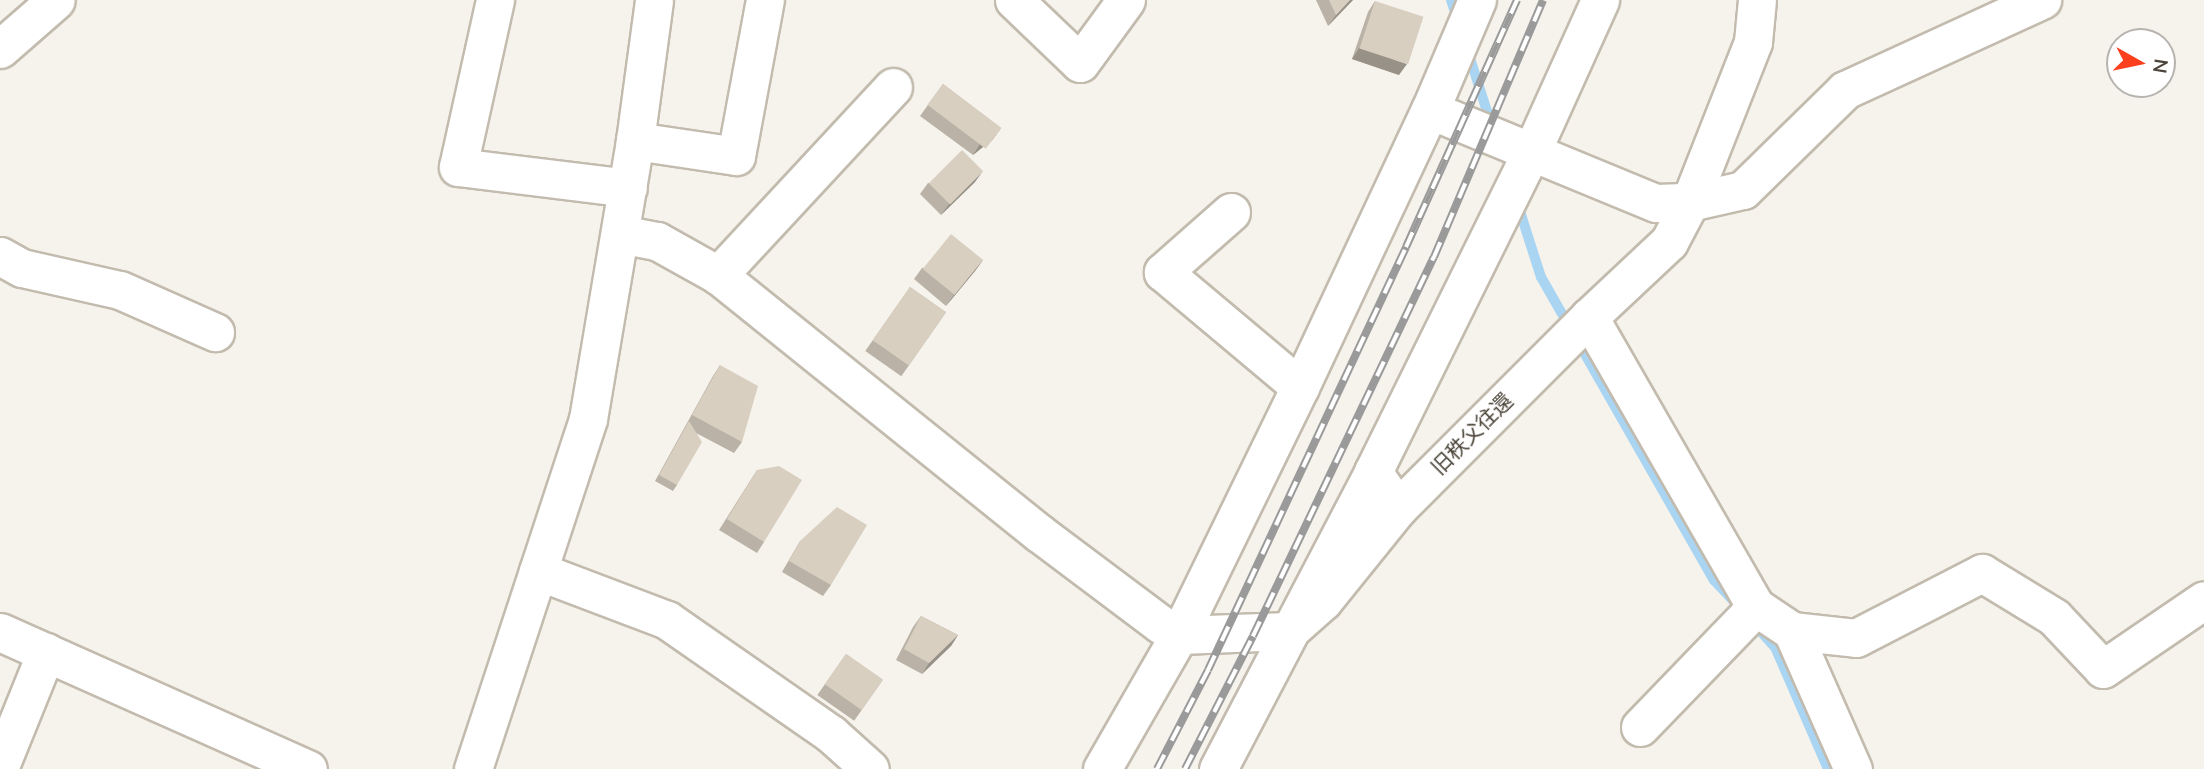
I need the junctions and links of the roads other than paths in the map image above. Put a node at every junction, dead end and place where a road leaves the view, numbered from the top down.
1 (56, 0) edge
2 (495, 0) edge
3 (654, 0) edge
4 (765, 0) edge
5 (1014, 0) edge
6 (1126, 0) edge
7 (1477, 0) edge
8 (1600, 0) edge
9 (1757, 0) edge
10 (2042, 0) edge
11 (9, 29) edge
12 (892, 87) dead end
13 (1430, 110) junction
14 (635, 142) junction
15 (1531, 152) junction
16 (628, 188) junction
17 (1690, 202) junction
18 (1231, 212) dead end
19 (620, 233) junction
20 (0, 256) edge
21 (718, 275) junction
22 (1589, 317) junction
23 (215, 332) dead end
24 (1300, 387) junction
25 (1373, 472) junction
26 (1398, 508) junction
27 (538, 571) junction
28 (2204, 600) edge
29 (1756, 607) junction
30 (1289, 631) junction
31 (1792, 631) junction
32 (0, 632) edge
33 (1179, 635) junction
34 (46, 652) junction
35 (1640, 727) dead end
36 (0, 766) edge
37 (296, 766) edge
38 (473, 769) edge
39 (870, 769) edge
40 (1102, 769) edge
41 (1218, 769) edge
42 (1853, 769) edge

1 - 11 street
2 - 16 street
3 - 14 street
4 - 14 street
5 - 6 street
7 - 13 street
8 - 15 street
9 - 17 street, 旧秩父往還
10 - 17 street
12 - 21 street
13 - 15 street
13 - 24 street
14 - 16 street
15 - 17 street
15 - 25 street
16 - 19 street
17 - 22 street, 旧秩父往還
18 - 24 street
19 - 21 street
19 - 27 street
20 - 23 street
21 - 33 street
22 - 26 street, 旧秩父往還
22 - 29 street
24 - 33 street
25 - 26 street
25 - 30 street
26 - 30 street, 旧秩父往還
27 - 38 street
27 - 39 street
28 - 31 street
29 - 31 street
29 - 35 street
30 - 33 street
30 - 41 street
31 - 42 street
32 - 34 street
33 - 40 street
34 - 36 street
34 - 37 street

